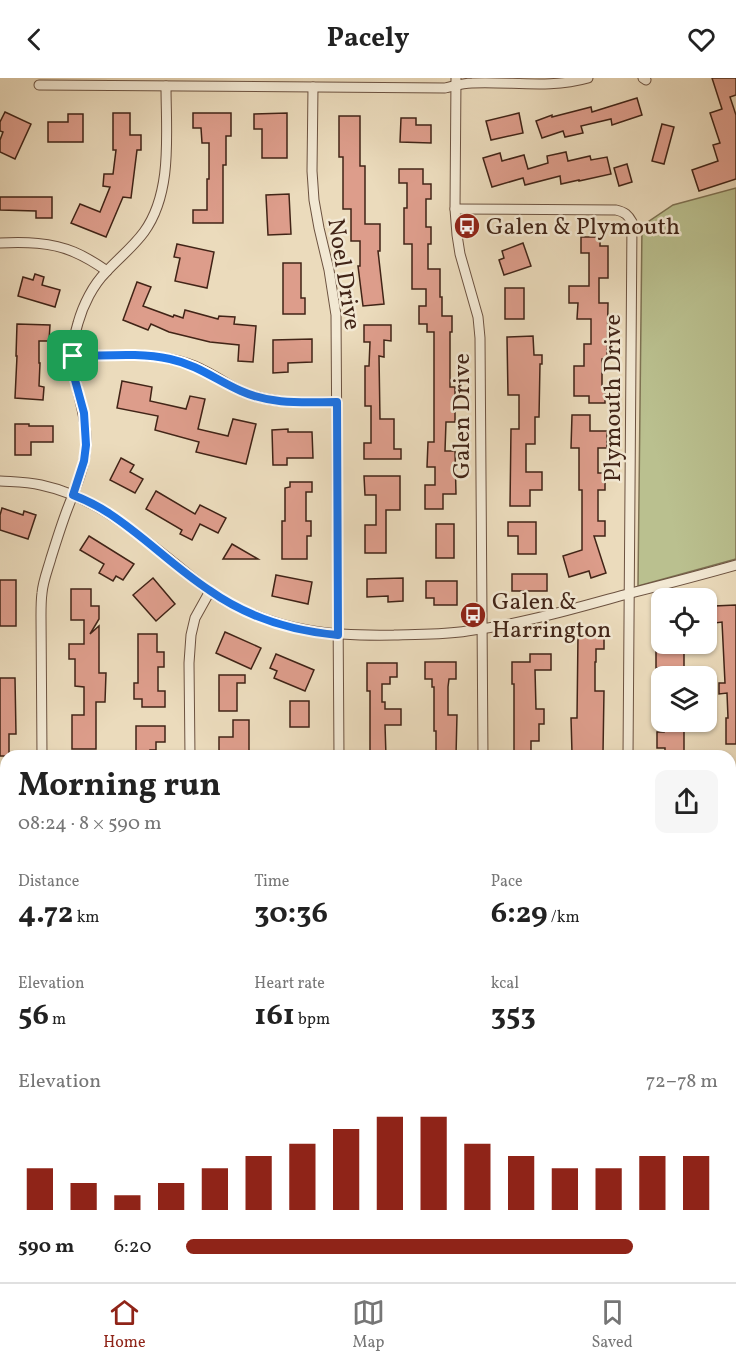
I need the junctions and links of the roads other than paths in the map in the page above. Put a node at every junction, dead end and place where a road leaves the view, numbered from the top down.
1 (588, 78) edge
2 (456, 82) edge
3 (39, 85) dead end
4 (166, 86) junction
5 (313, 87) junction
6 (455, 209) junction
7 (0, 243) edge
8 (107, 271) junction
9 (73, 356) junction
10 (337, 402) junction
11 (0, 481) edge
12 (73, 495) junction
13 (736, 565) edge
14 (210, 591) junction
15 (630, 593) junction
16 (482, 629) junction
17 (338, 635) junction
18 (42, 750) edge
19 (190, 750) edge
20 (339, 750) edge
21 (483, 750) edge
22 (628, 750) edge

1 - 2 street
2 - 5 street
2 - 6 street, Galen Drive
3 - 4 street
4 - 5 street
4 - 8 street
5 - 10 street, Noel Drive
6 - 15 street, Plymouth Drive
6 - 16 street, Galen Drive
7 - 8 street
8 - 9 street
9 - 10 street
9 - 12 street
10 - 17 street, Noel Drive
11 - 12 street
12 - 14 street
12 - 18 street
13 - 15 street
14 - 17 street
14 - 19 street
15 - 16 street
15 - 22 street, Plymouth Drive
16 - 17 street
16 - 21 street, Galen Drive
17 - 20 street, Noel Drive

